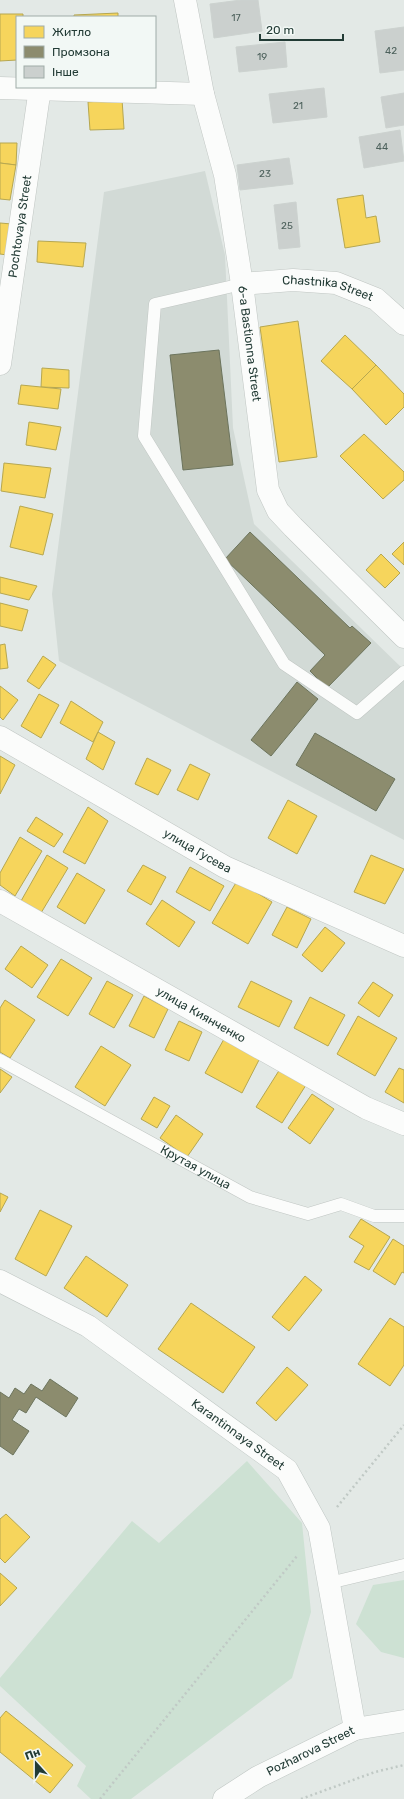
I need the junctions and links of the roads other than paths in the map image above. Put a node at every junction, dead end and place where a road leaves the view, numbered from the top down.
1 (185, 0) edge
2 (0, 88) edge
3 (40, 88) junction
4 (203, 94) junction
5 (242, 284) junction
6 (404, 324) edge
7 (0, 364) edge
8 (404, 637) edge
9 (404, 672) edge
10 (0, 737) edge
11 (0, 901) edge
12 (404, 946) edge
13 (0, 1060) edge
14 (404, 1124) edge
15 (404, 1216) edge
16 (0, 1281) edge
17 (404, 1565) edge
18 (329, 1583) junction
19 (404, 1721) edge
20 (355, 1729) junction
21 (224, 1799) edge

1 - 4 street, 6-a Bastionna Street
2 - 3 street
3 - 4 street
3 - 7 street, Pochtovaya Street
4 - 5 street, 6-a Bastionna Street
5 - 6 street, Chastnika Street
5 - 8 street, 6-a Bastionna Street
5 - 9 lane
10 - 12 street, улица Гусева
11 - 14 street, улица Киянченко
13 - 15 lane, Крутая улица
16 - 18 street, Karantinnaya Street
17 - 18 lane
18 - 20 street, Karantinnaya Street
19 - 20 street, Pozharova Street
20 - 21 street, Pozharova Street

